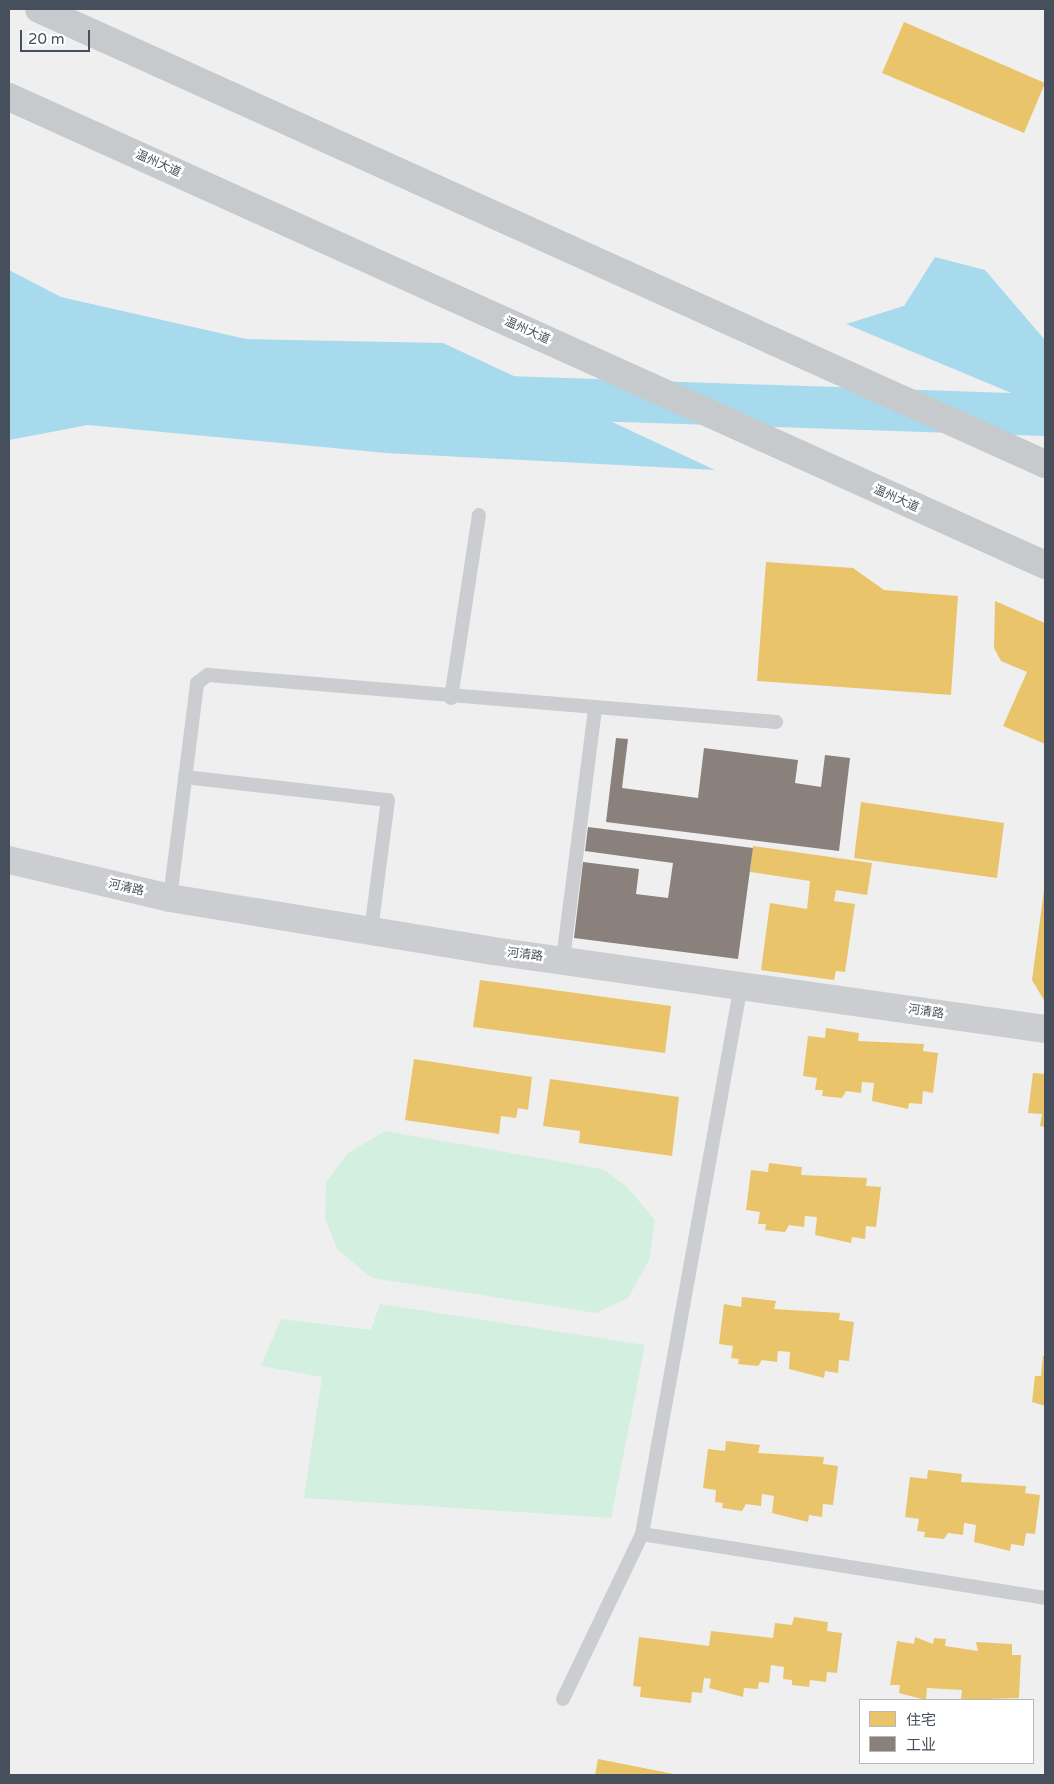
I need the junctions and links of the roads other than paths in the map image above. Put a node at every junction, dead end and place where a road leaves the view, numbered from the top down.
1 (39, 9) edge
2 (9, 97) edge
3 (1045, 464) edge
4 (479, 515) dead end
5 (1045, 565) edge
6 (451, 698) junction
7 (595, 709) junction
8 (776, 722) dead end
9 (185, 777) junction
10 (9, 860) edge
11 (170, 898) junction
12 (370, 931) junction
13 (563, 959) junction
14 (741, 985) junction
15 (1045, 1029) edge
16 (642, 1534) junction
17 (1045, 1598) edge
18 (563, 1699) dead end

1 - 3 main road
2 - 5 main road, 温州大道
4 - 6 lane
6 - 7 lane
6 - 9 lane
7 - 8 lane
7 - 13 lane
9 - 11 lane
9 - 12 lane
10 - 11 street, 河清路
11 - 12 street, 河清路
12 - 13 street, 河清路
13 - 14 street, 河清路
14 - 15 street, 河清路
14 - 16 lane
16 - 17 lane
16 - 18 lane

